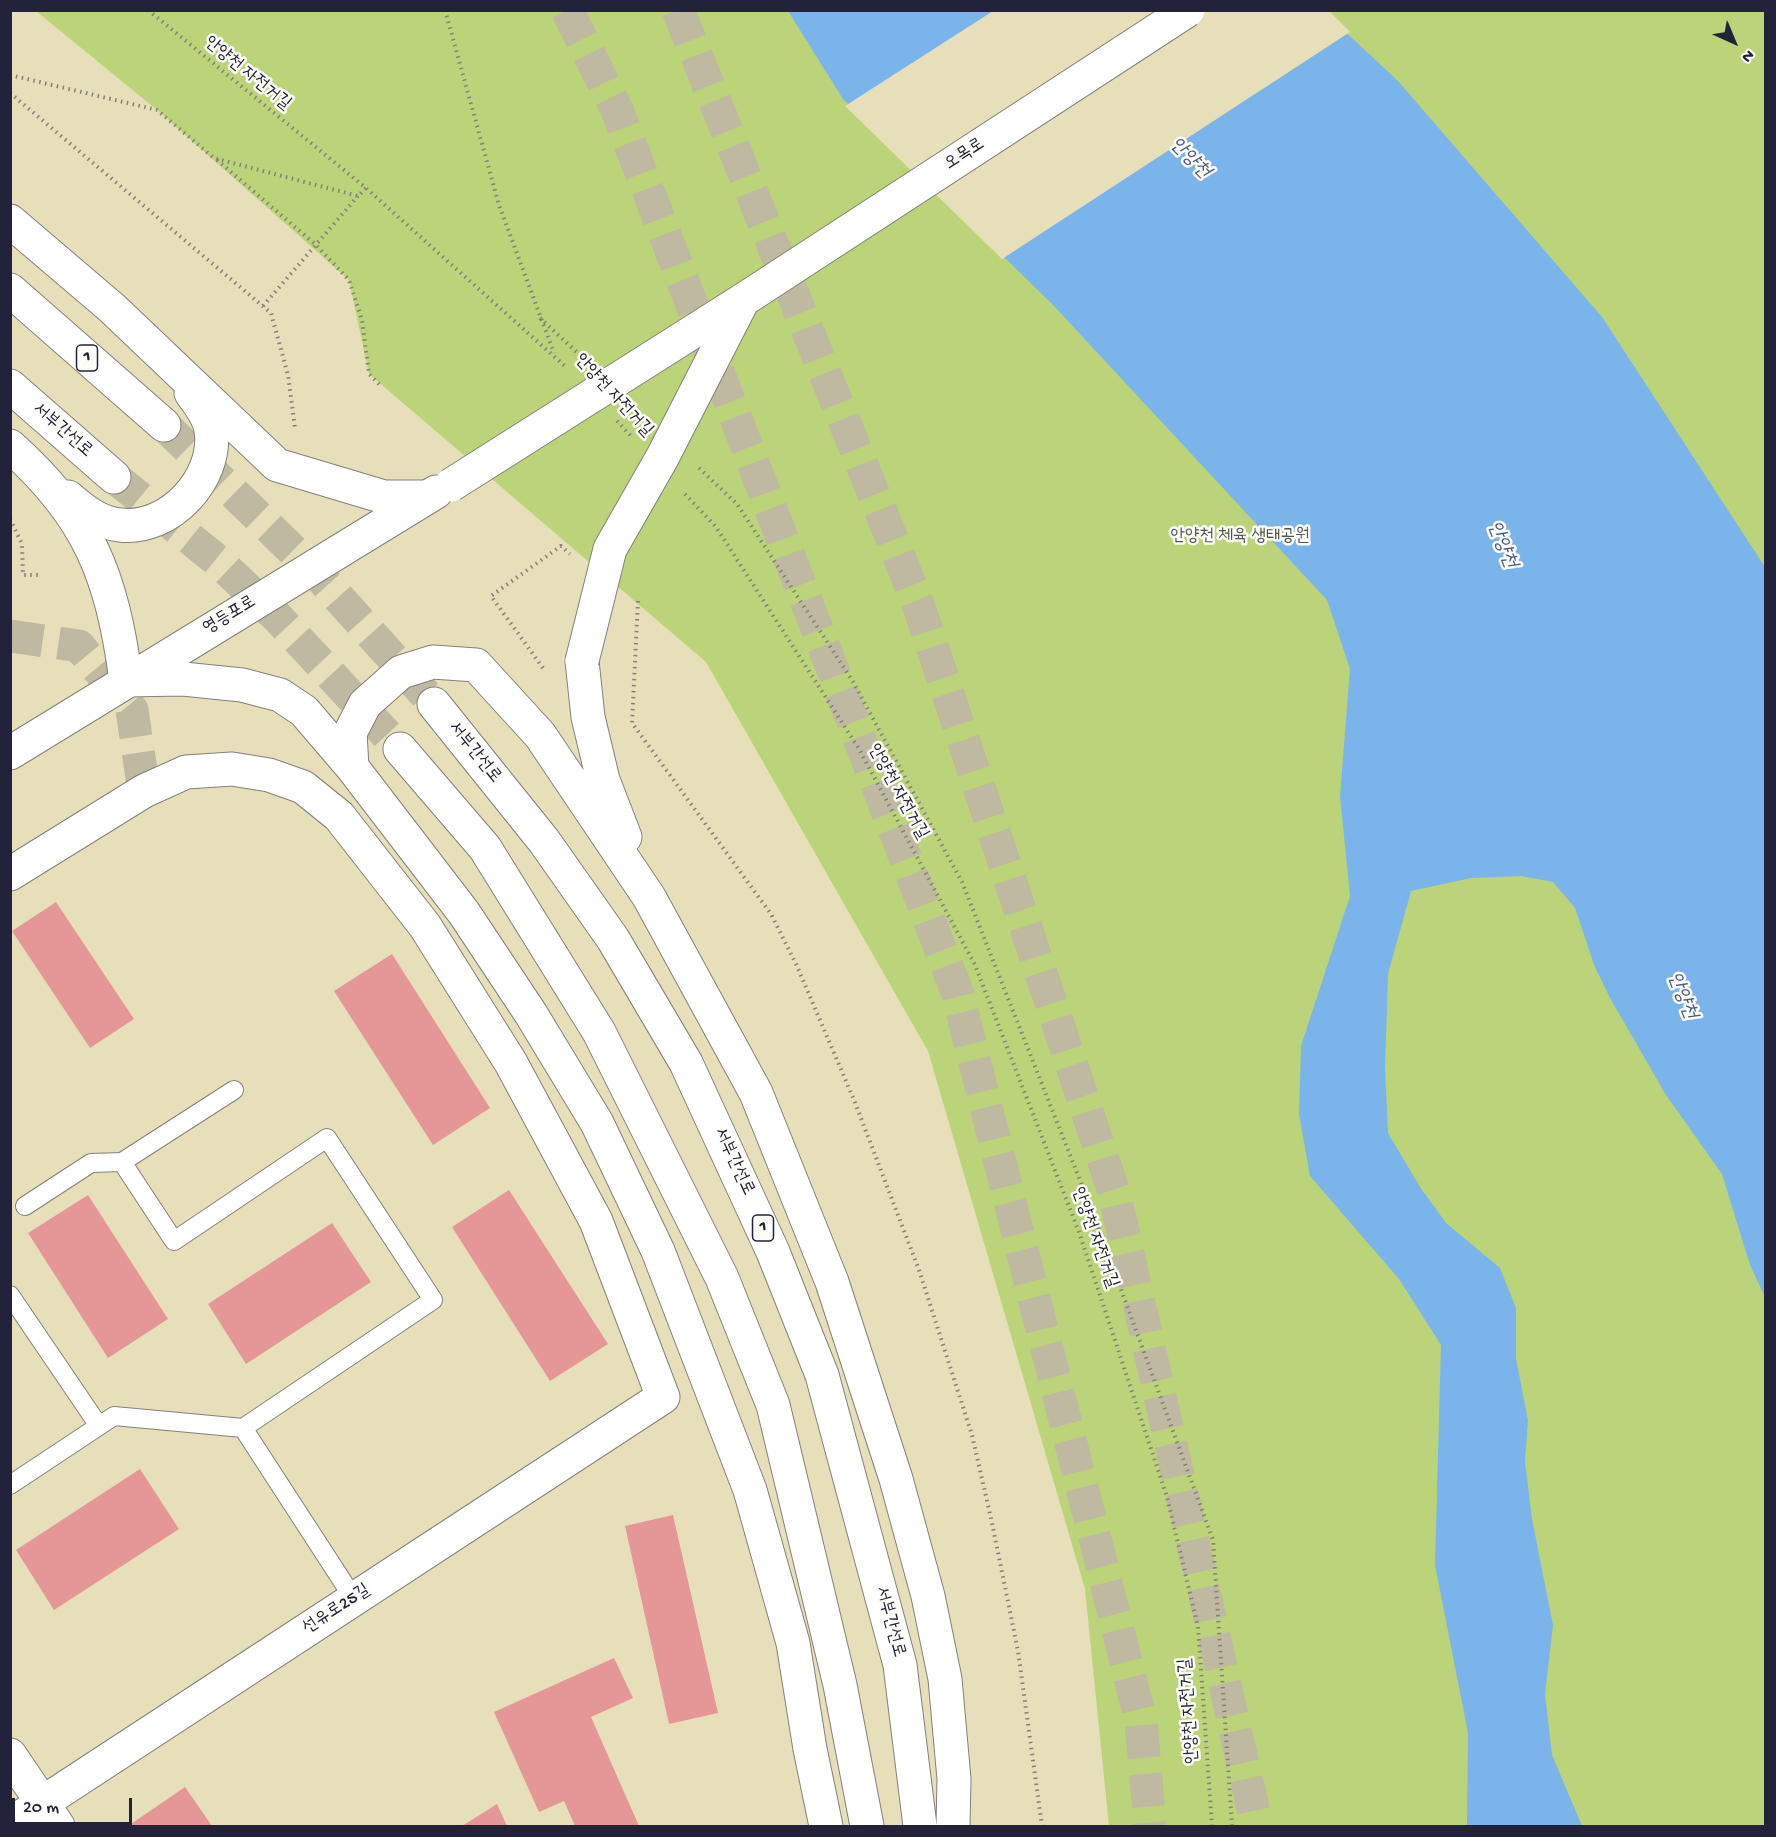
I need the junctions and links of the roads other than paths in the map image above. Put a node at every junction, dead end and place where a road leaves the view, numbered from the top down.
1 (1188, 10) edge
2 (10, 221) edge
3 (10, 290) edge
4 (743, 300) junction
5 (164, 358) junction
6 (10, 386) edge
7 (164, 425) tunnel mouth
8 (10, 446) edge
9 (42, 474) junction
10 (114, 477) tunnel mouth
11 (438, 491) junction
12 (126, 680) junction
13 (434, 704) tunnel mouth
14 (400, 749) tunnel mouth
15 (10, 753) edge
16 (352, 767) junction
17 (10, 874) edge
18 (649, 897) junction
19 (234, 1090) dead end
20 (122, 1162) junction
21 (25, 1206) dead end
22 (10, 1295) edge
23 (99, 1426) junction
24 (243, 1428) junction
25 (10, 1485) edge
26 (354, 1599) junction
27 (10, 1755) edge
28 (50, 1815) edge
29 (10, 1824) edge
30 (826, 1827) edge
31 (867, 1827) edge
32 (920, 1827) edge
33 (953, 1827) edge

1 - 4 main road, 오목로, bridge
2 - 5 main road
3 - 7 main road, 1
4 - 11 main road, 오목로, bridge
4 - 18 main road, bridge
5 - 9 main road
5 - 11 main road
6 - 10 main road, 서부간선로
8 - 9 main road
9 - 12 main road
11 - 12 main road, 영등포로
12 - 15 main road, 영등포로
12 - 16 main road
13 - 32 main road, 서부간선로 / 1
14 - 31 main road
16 - 18 main road
16 - 30 main road
17 - 26 main road, 선유로25길
18 - 33 main road
19 - 20 lane
20 - 21 lane
20 - 24 lane
22 - 23 lane
23 - 24 lane
23 - 25 lane
24 - 26 lane
26 - 28 main road, 선유로25길
27 - 28 main road
28 - 29 main road, 선유로25길

